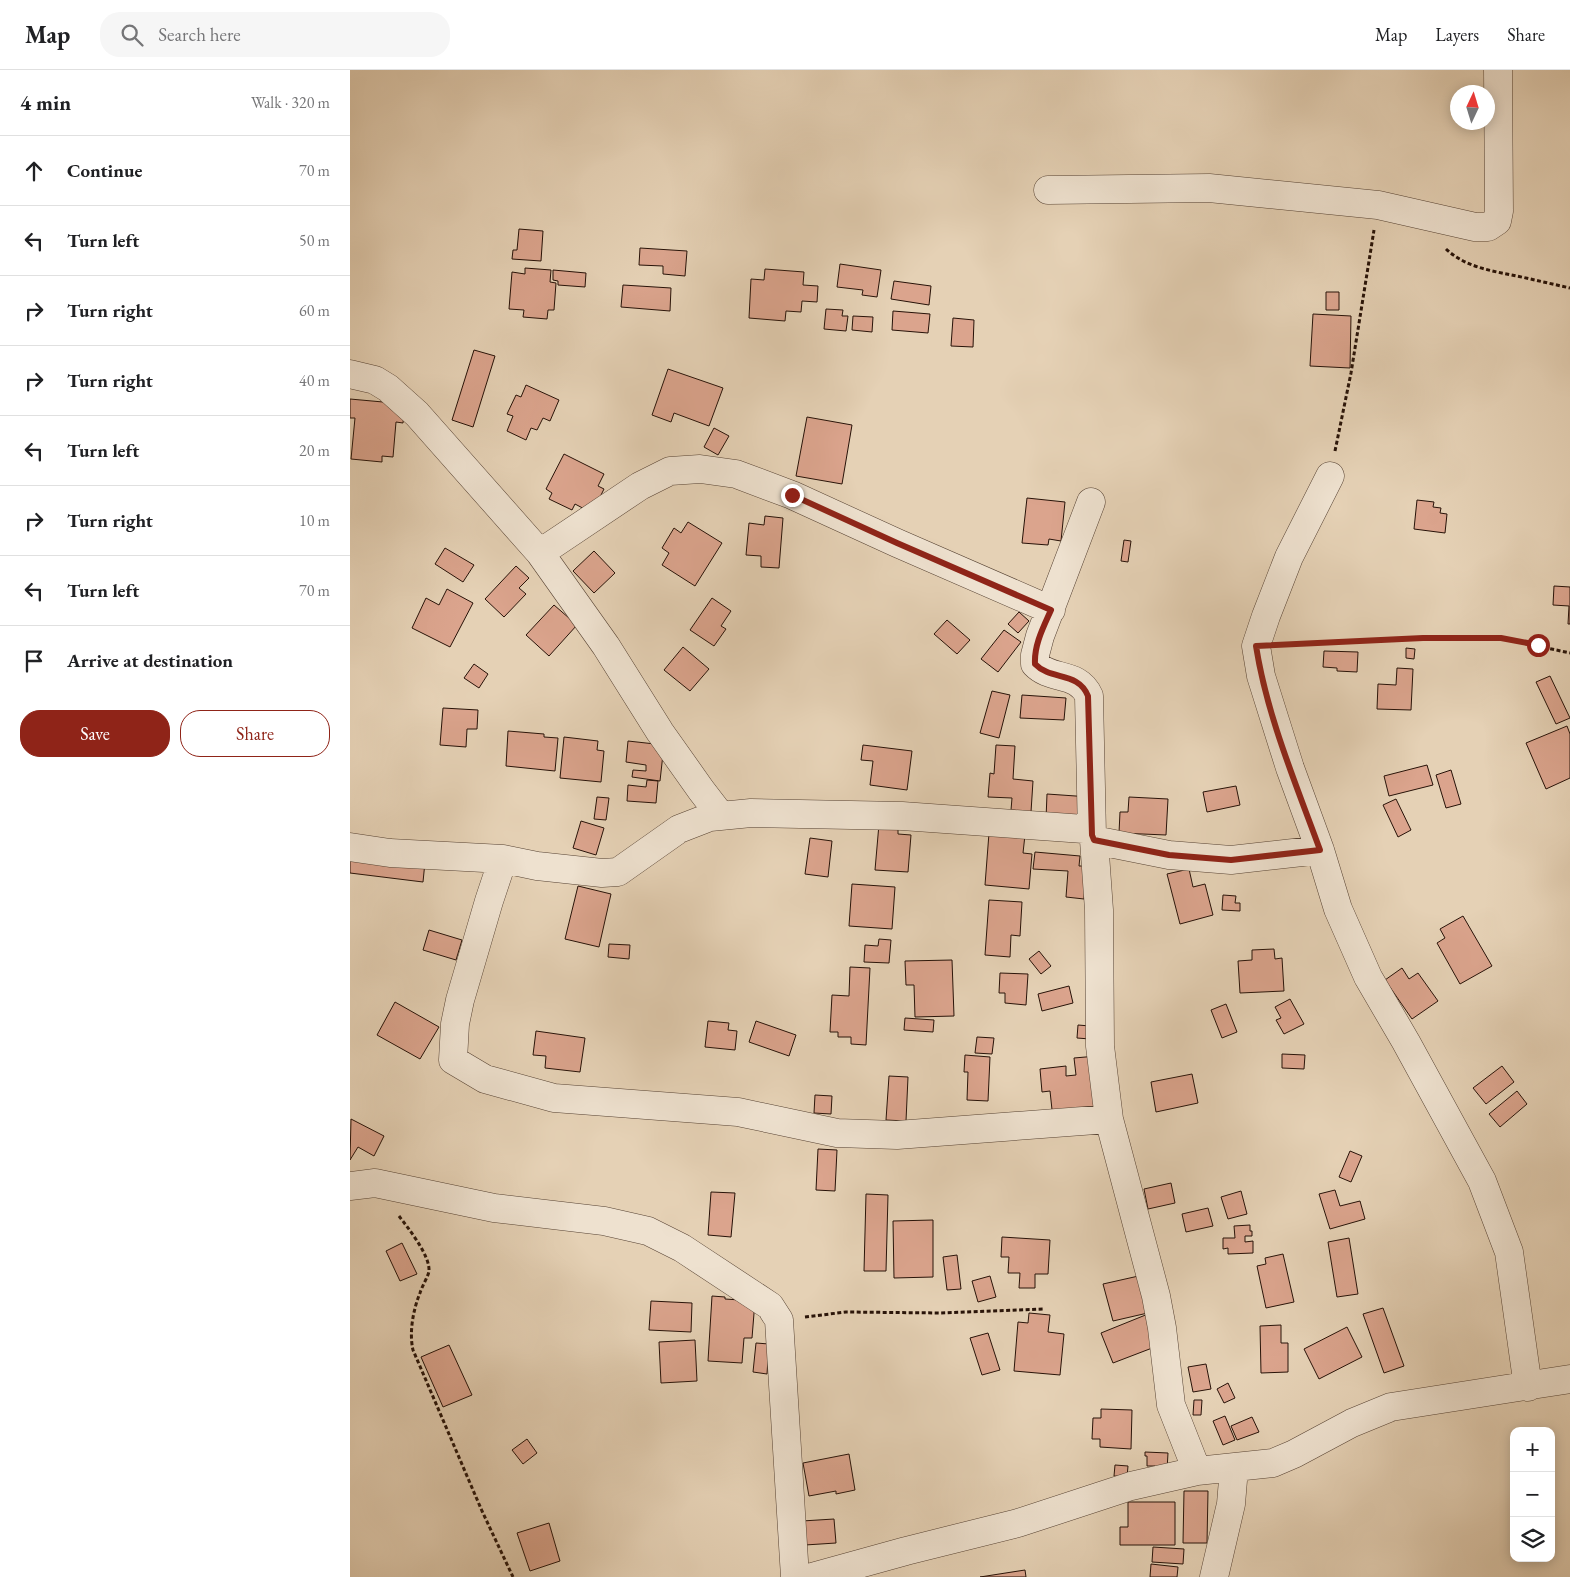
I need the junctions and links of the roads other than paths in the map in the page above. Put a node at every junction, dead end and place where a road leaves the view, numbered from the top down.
1 (1498, 70) edge
2 (1048, 190) dead end
3 (350, 374) edge
4 (1330, 476) road end
5 (1091, 502) dead end
6 (540, 553) junction
7 (1051, 610) junction
8 (721, 816) junction
9 (1093, 838) junction
10 (350, 847) edge
11 (1320, 850) junction
12 (503, 859) junction
13 (1109, 1119) junction
14 (363, 1185) edge
15 (1570, 1379) edge
16 (1528, 1386) junction
17 (1234, 1468) junction
18 (1197, 1471) junction
19 (795, 1577) edge
20 (812, 1577) edge
21 (1214, 1577) edge

1 - 2 street
3 - 6 street
4 - 11 street
5 - 7 street
6 - 7 street
6 - 8 street
7 - 9 street
8 - 9 street
8 - 12 street
9 - 11 street
9 - 13 street
10 - 12 street
11 - 16 street
12 - 13 street
13 - 18 street
14 - 19 street
15 - 16 street
16 - 17 street
17 - 18 street
17 - 21 street
18 - 20 street

